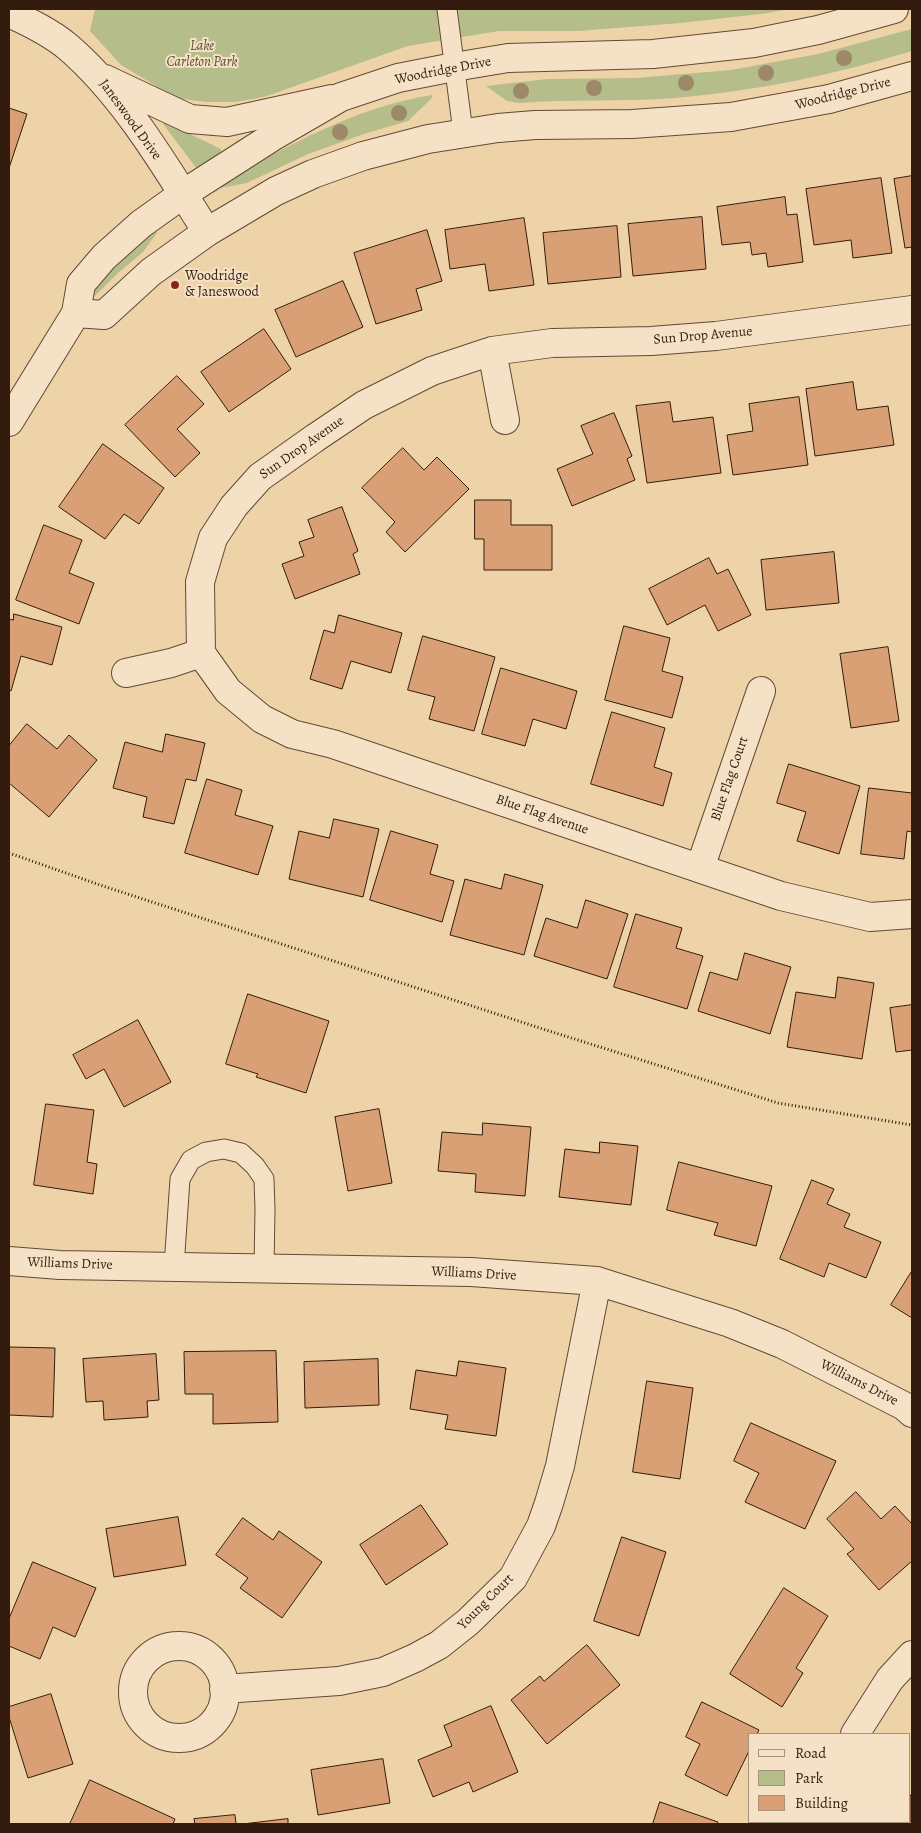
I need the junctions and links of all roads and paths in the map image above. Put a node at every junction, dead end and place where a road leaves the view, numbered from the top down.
1 (447, 9) edge
2 (894, 9) edge
3 (9, 13) edge
4 (454, 67) junction
5 (97, 75) junction
6 (912, 76) edge
7 (341, 97) junction
8 (463, 132) junction
9 (182, 194) junction
10 (207, 232) junction
11 (912, 310) edge
12 (76, 313) junction
13 (492, 351) junction
14 (504, 420) dead end
15 (9, 422) edge
16 (201, 653) junction
17 (126, 673) dead end
18 (761, 691) dead end
19 (9, 853) edge
20 (700, 868) junction
21 (912, 914) edge
22 (912, 1125) edge
23 (9, 1261) edge
24 (174, 1267) junction
25 (264, 1268) junction
26 (597, 1282) junction
27 (912, 1413) edge
28 (912, 1655) edge
29 (224, 1689) dead end
30 (856, 1733) edge

1 - 4 lane
2 - 4 street, Woodridge Drive
3 - 5 street, Janeswood Drive
4 - 7 street, Woodridge Drive
4 - 8 lane
5 - 7 street
5 - 9 street, Janeswood Drive
6 - 8 street, Woodridge Drive
7 - 9 street, Woodridge Drive
8 - 10 street, Woodridge Drive
9 - 10 street, Janeswood Drive
9 - 12 street, Woodridge Drive
10 - 12 street, Woodridge Drive
11 - 13 street, Sun Drop Avenue
12 - 15 street, Woodridge Drive
13 - 14 street
13 - 16 street, Sun Drop Avenue
16 - 17 street
16 - 20 street, Blue Flag Avenue
18 - 20 street, Blue Flag Court
19 - 22 path
20 - 21 street, Blue Flag Avenue
23 - 24 street, Williams Drive
24 - 25 street, Williams Drive
24 - 25 lane
25 - 26 street, Williams Drive
26 - 27 street, Williams Drive
26 - 29 street, Young Court
28 - 30 street

